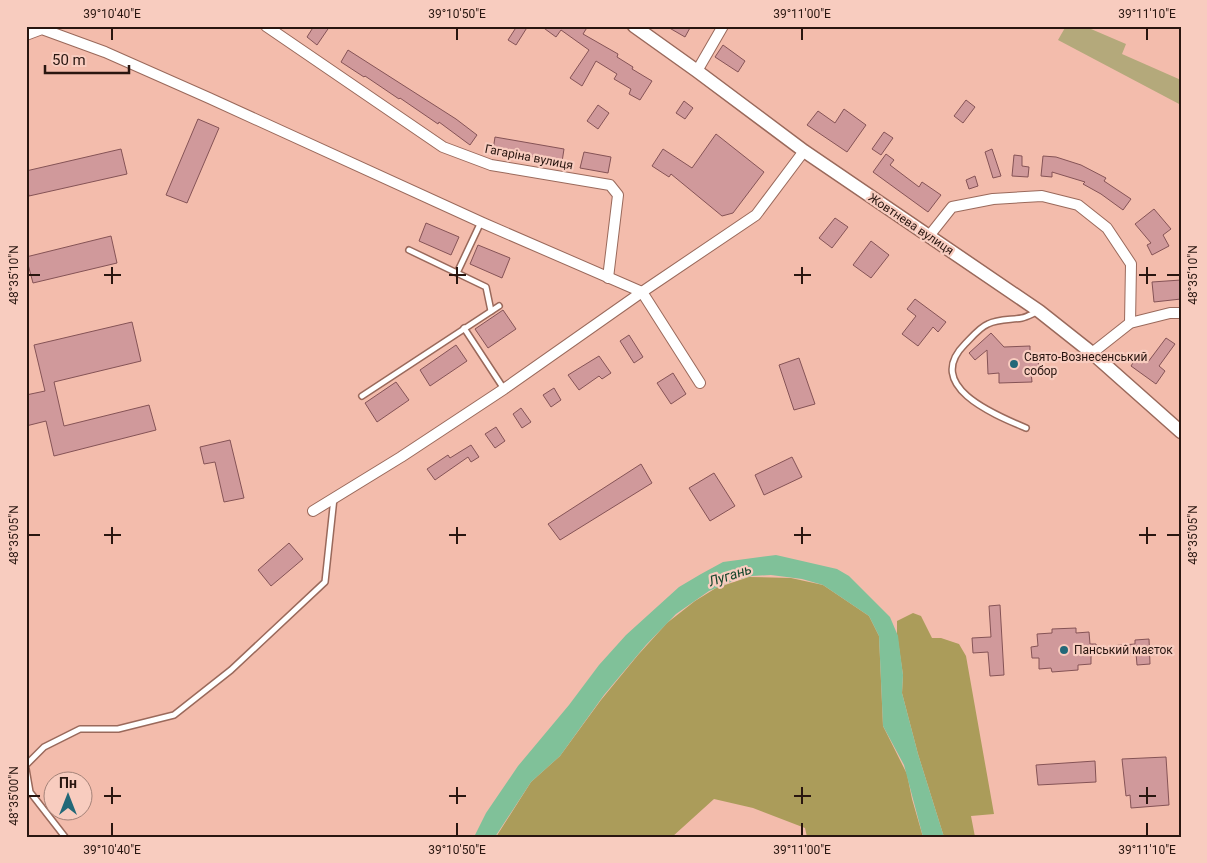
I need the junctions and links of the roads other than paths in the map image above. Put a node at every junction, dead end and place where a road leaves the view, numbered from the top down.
1 (266, 26) edge
2 (634, 26) edge
3 (723, 26) edge
4 (26, 35) edge
5 (697, 71) junction
6 (804, 151) junction
7 (481, 222) junction
8 (929, 236) junction
9 (409, 250) dead end
10 (457, 273) junction
11 (608, 278) junction
12 (642, 292) junction
13 (498, 306) dead end
14 (491, 311) junction
15 (1039, 311) junction
16 (1181, 313) edge
17 (1130, 323) junction
18 (464, 328) junction
19 (1092, 353) junction
20 (700, 383) dead end
21 (504, 389) junction
22 (362, 396) dead end
23 (1026, 428) dead end
24 (1181, 432) edge
25 (334, 498) junction
26 (313, 511) dead end
27 (26, 765) edge
28 (26, 769) edge
29 (65, 837) edge

1 - 11 street, Гагаріна вулиця
2 - 5 street, Жовтнева вулиця
3 - 5 street
4 - 7 street
5 - 6 street, Жовтнева вулиця
6 - 8 street, Жовтнева вулиця
6 - 12 street
7 - 10 lane
7 - 11 street
8 - 15 street, Жовтнева вулиця
8 - 17 street
9 - 10 lane
10 - 14 lane
11 - 12 street
12 - 20 street
12 - 21 street
13 - 14 lane
14 - 18 lane
15 - 19 street, Жовтнева вулиця
15 - 23 lane
16 - 17 street
17 - 19 street
18 - 21 lane
18 - 22 lane
19 - 24 street, Жовтнева вулиця
21 - 25 street
25 - 26 street
25 - 27 lane
28 - 29 lane

